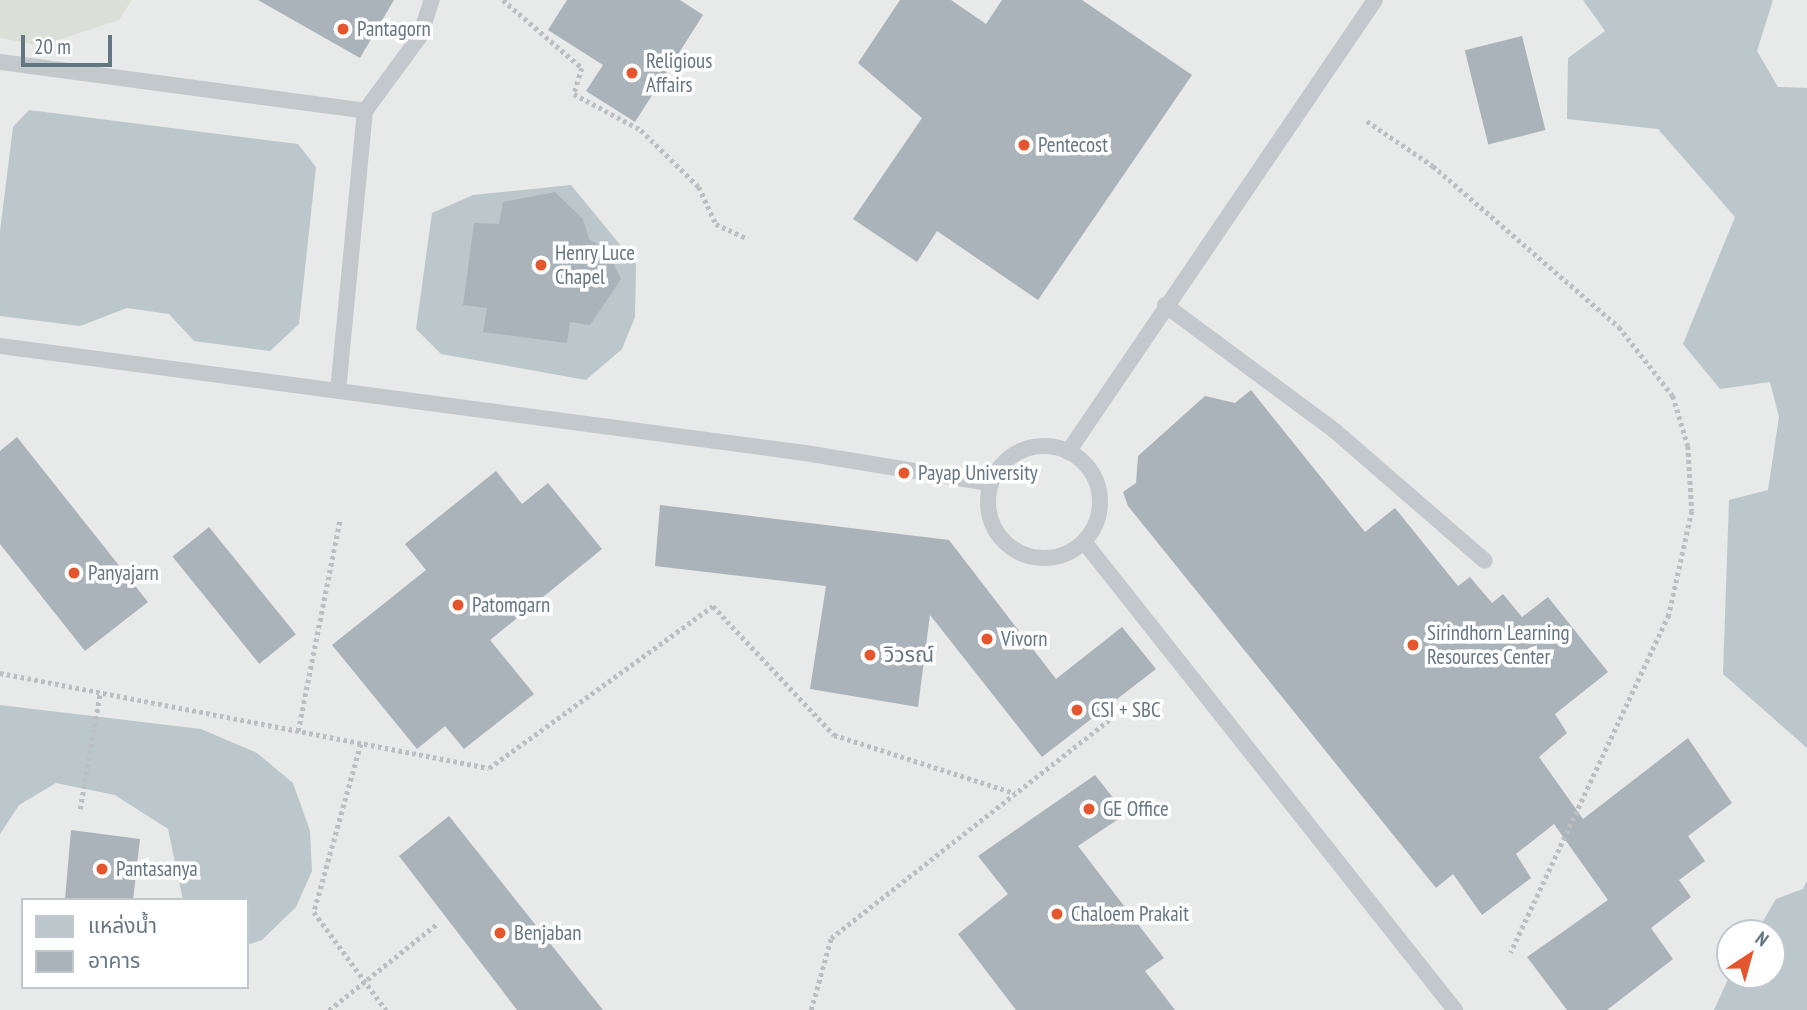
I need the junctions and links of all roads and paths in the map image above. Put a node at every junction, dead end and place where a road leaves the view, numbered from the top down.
1 (432, 0) edge
2 (503, 0) edge
3 (1375, 0) edge
4 (0, 62) edge
5 (365, 111) junction
6 (1367, 121) dead end
7 (748, 239) dead end
8 (1165, 305) junction
9 (0, 346) edge
10 (338, 391) junction
11 (1068, 452) junction
12 (989, 484) junction
13 (340, 519) dead end
14 (1084, 542) junction
15 (1485, 561) dead end
16 (0, 673) edge
17 (100, 693) junction
18 (1110, 719) dead end
19 (298, 731) junction
20 (361, 744) junction
21 (1015, 793) junction
22 (80, 809) dead end
23 (438, 923) dead end
24 (1511, 953) dead end
25 (365, 981) junction
26 (329, 1010) edge
27 (386, 1010) edge
28 (811, 1010) edge
29 (1455, 1010) edge

1 - 5 lane
2 - 7 path
3 - 8 lane
4 - 5 lane
5 - 10 lane
6 - 24 path
8 - 11 lane
8 - 15 lane
9 - 10 lane
10 - 12 lane
11 - 12 lane
11 - 14 lane
12 - 14 lane
13 - 19 path
14 - 29 lane
16 - 17 path
17 - 19 path
17 - 22 path
18 - 21 path
19 - 20 path
20 - 21 path
20 - 25 path
21 - 28 path
23 - 25 path
25 - 26 path
25 - 27 path

